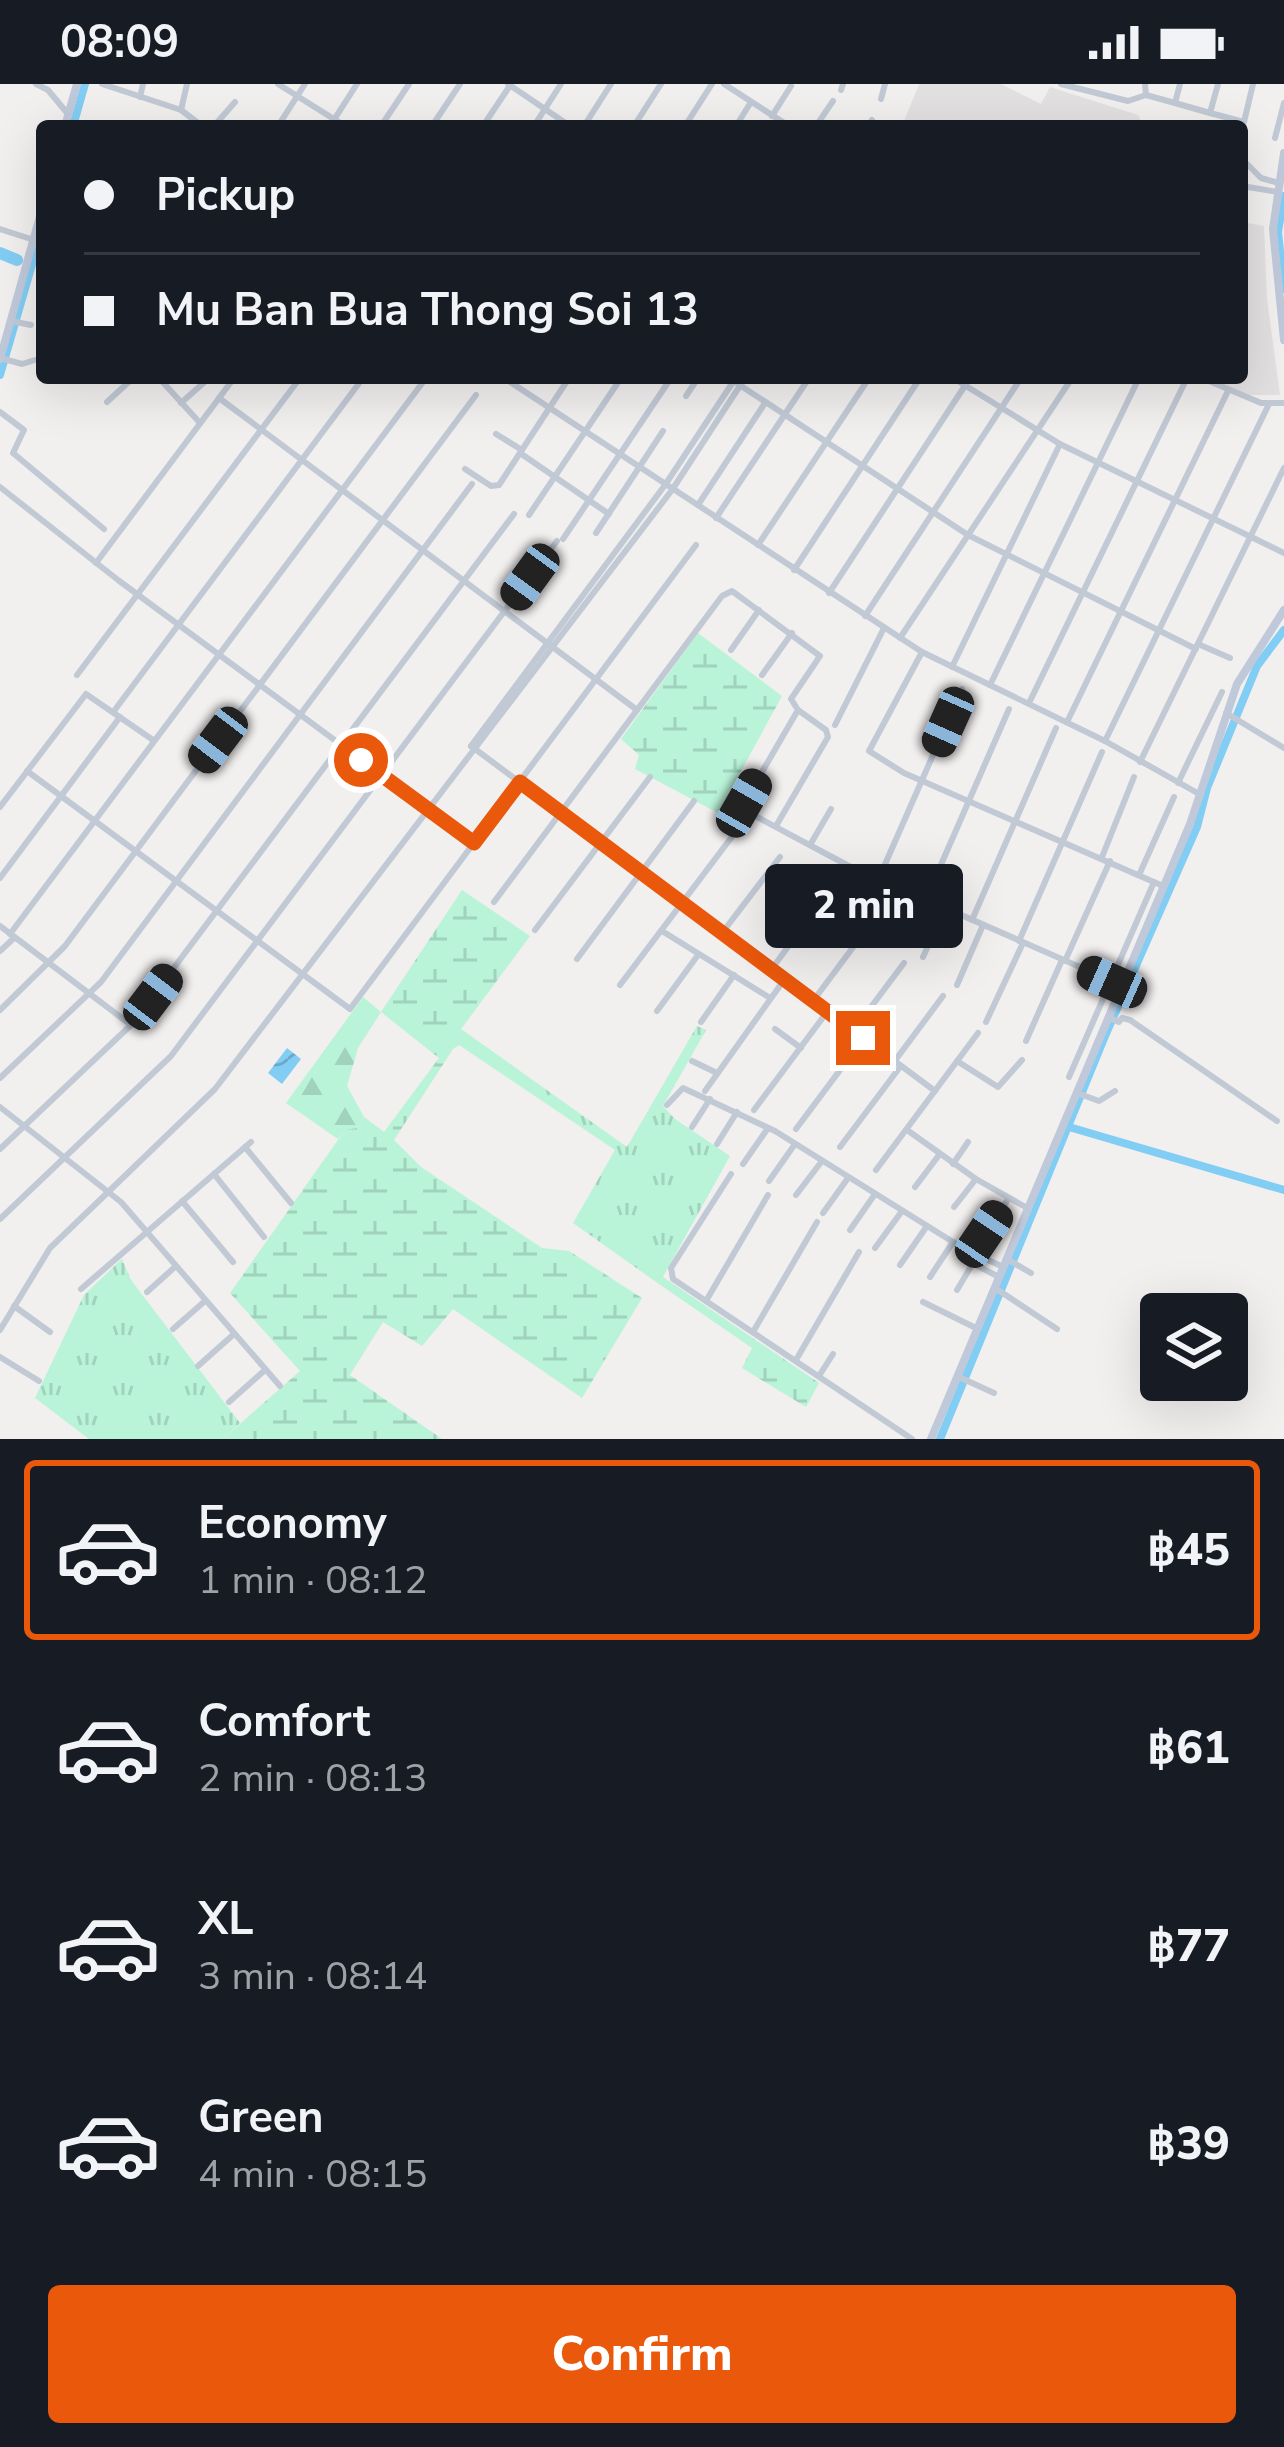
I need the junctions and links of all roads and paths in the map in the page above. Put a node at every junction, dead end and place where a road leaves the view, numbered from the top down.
1 (36, 84) edge
2 (76, 84) edge
3 (102, 84) edge
4 (143, 84) edge
5 (187, 84) edge
6 (278, 84) edge
7 (305, 84) edge
8 (357, 84) edge
9 (409, 84) edge
10 (460, 84) edge
11 (510, 84) edge
12 (561, 84) edge
13 (611, 84) edge
14 (661, 84) edge
15 (712, 84) edge
16 (724, 84) edge
17 (742, 84) edge
18 (885, 84) edge
19 (1108, 84) edge
20 (1145, 84) edge
21 (1180, 84) edge
22 (1218, 84) edge
23 (1253, 84) edge
24 (1066, 85) edge
25 (791, 86) edge
26 (736, 92) junction
27 (1105, 95) junction
28 (1146, 95) junction
29 (140, 97) junction
30 (297, 97) junction
31 (881, 99) dead end
32 (833, 101) dead end
33 (235, 102) dead end
34 (752, 102) junction
35 (1174, 103) junction
36 (1284, 103) edge
37 (544, 109) junction
38 (181, 110) junction
39 (1210, 113) junction
40 (68, 114) junction
41 (772, 116) junction
42 (66, 120) edge
43 (194, 120) edge
44 (219, 120) edge
45 (282, 120) edge
46 (328, 120) edge
47 (334, 120) edge
48 (385, 120) edge
49 (436, 120) edge
50 (487, 120) edge
51 (538, 120) edge
52 (561, 120) edge
53 (588, 120) edge
54 (638, 120) edge
55 (689, 120) edge
56 (740, 120) edge
57 (778, 120) edge
58 (820, 120) edge
59 (1236, 120) edge
60 (1244, 120) edge
61 (1275, 138) dead end
62 (1284, 153) edge
63 (1248, 165) edge
64 (1248, 186) edge
65 (1278, 187) junction
66 (0, 229) edge
67 (36, 232) edge
68 (34, 240) junction
69 (1283, 318) edge
70 (13, 322) junction
71 (28, 325) dead end
72 (1284, 340) edge
73 (1, 359) edge
74 (35, 360) dead end
75 (126, 384) edge
76 (164, 384) edge
77 (202, 384) edge
78 (230, 384) edge
79 (294, 384) edge
80 (358, 384) edge
81 (422, 384) edge
82 (521, 384) edge
83 (565, 384) edge
84 (617, 384) edge
85 (666, 384) edge
86 (694, 384) edge
87 (734, 384) edge
88 (742, 384) edge
89 (805, 384) edge
90 (865, 384) edge
91 (916, 384) edge
92 (966, 384) edge
93 (969, 384) edge
94 (1017, 384) edge
95 (1068, 384) edge
96 (1135, 384) edge
97 (1184, 384) edge
98 (1214, 384) edge
99 (1228, 391) junction
100 (476, 394) dead end
101 (686, 396) dead end
102 (219, 398) junction
103 (107, 402) dead end
104 (181, 403) junction
105 (765, 403) junction
106 (1284, 403) edge
107 (1269, 404) junction
108 (550, 408) junction
109 (1000, 409) junction
110 (1, 412) edge
111 (784, 416) junction
112 (200, 423) junction
113 (260, 430) junction
114 (585, 431) junction
115 (664, 431) dead end
116 (1037, 431) junction
117 (496, 434) dead end
118 (827, 442) junction
119 (1060, 444) junction
120 (521, 452) junction
121 (620, 454) junction
122 (302, 460) junction
123 (1098, 463) junction
124 (862, 465) junction
125 (640, 468) junction
126 (1284, 468) edge
127 (464, 469) dead end
128 (554, 478) junction
129 (1135, 482) junction
130 (472, 484) dead end
131 (0, 487) edge
132 (669, 487) junction
133 (897, 489) junction
134 (342, 490) junction
135 (589, 500) junction
136 (1172, 502) junction
137 (697, 506) junction
138 (933, 512) junction
139 (514, 514) dead end
140 (609, 514) junction
141 (529, 515) dead end
142 (716, 518) junction
143 (1211, 520) junction
144 (382, 521) junction
145 (104, 529) dead end
146 (596, 533) dead end
147 (968, 535) junction
148 (1250, 537) junction
149 (696, 545) dead end
150 (758, 545) junction
151 (423, 551) junction
152 (1284, 553) edge
153 (1006, 556) junction
154 (96, 562) junction
155 (794, 570) junction
156 (1044, 574) junction
157 (464, 582) junction
158 (829, 592) junction
159 (1081, 593) junction
160 (138, 594) junction
161 (759, 610) junction
162 (1284, 610) edge
163 (1120, 611) junction
164 (504, 612) junction
165 (865, 616) junction
166 (179, 623) junction
167 (884, 628) junction
168 (1157, 631) junction
169 (792, 633) junction
170 (900, 638) junction
171 (550, 646) junction
172 (1197, 647) junction
173 (731, 650) dead end
174 (922, 652) junction
175 (219, 653) junction
176 (1230, 658) dead end
177 (952, 667) junction
178 (77, 675) dead end
179 (762, 675) dead end
180 (596, 680) junction
181 (260, 684) junction
182 (991, 685) junction
183 (962, 689) dead end
184 (1222, 692) dead end
185 (1029, 704) junction
186 (637, 710) junction
187 (798, 710) junction
188 (1009, 710) dead end
189 (117, 714) junction
190 (301, 714) junction
191 (1228, 714) junction
192 (1067, 722) junction
193 (835, 725) dead end
194 (1056, 728) dead end
195 (154, 740) junction
196 (1105, 741) junction
197 (341, 745) junction
198 (474, 748) junction
199 (1284, 748) edge
200 (1102, 752) dead end
201 (1140, 762) junction
202 (27, 771) junction
203 (380, 776) junction
204 (650, 776) dead end
205 (1134, 777) dead end
206 (922, 780) junction
207 (520, 782) junction
208 (1178, 783) junction
209 (61, 795) junction
210 (1201, 795) junction
211 (1174, 797) dead end
212 (971, 800) junction
213 (694, 801) dead end
214 (0, 807) edge
215 (426, 808) junction
216 (831, 809) dead end
217 (561, 812) junction
218 (95, 820) junction
219 (1017, 820) junction
220 (740, 826) dead end
221 (776, 826) junction
222 (1063, 841) junction
223 (601, 842) junction
224 (474, 843) junction
225 (810, 845) junction
226 (135, 851) junction
227 (780, 857) dead end
228 (1106, 859) junction
229 (847, 865) junction
230 (641, 872) junction
231 (1139, 875) junction
232 (0, 878) edge
233 (879, 878) junction
234 (177, 880) junction
235 (1158, 884) junction
236 (898, 887) junction
237 (926, 899) junction
238 (494, 902) dead end
239 (682, 903) junction
240 (945, 908) junction
241 (218, 910) junction
242 (972, 920) junction
243 (983, 925) junction
244 (0, 926) edge
245 (535, 930) dead end
246 (662, 931) junction
247 (722, 933) junction
248 (12, 936) junction
249 (257, 942) junction
250 (1020, 942) junction
251 (0, 951) edge
252 (698, 955) junction
253 (923, 957) dead end
254 (577, 959) dead end
255 (1063, 960) junction
256 (904, 963) dead end
257 (50, 964) junction
258 (771, 970) junction
259 (301, 975) junction
260 (734, 975) junction
261 (784, 980) junction
262 (1116, 984) junction
263 (620, 986) dead end
264 (957, 986) dead end
265 (91, 993) junction
266 (943, 996) dead end
267 (770, 998) junction
268 (812, 1001) junction
269 (0, 1010) edge
270 (657, 1011) dead end
271 (827, 1012) junction
272 (1112, 1019) junction
273 (701, 1022) dead end
274 (986, 1022) dead end
275 (131, 1025) junction
276 (775, 1029) dead end
277 (854, 1030) junction
278 (978, 1033) dead end
279 (863, 1038) junction
280 (1026, 1041) dead end
281 (801, 1048) junction
282 (692, 1060) dead end
283 (1022, 1060) dead end
284 (957, 1061) junction
285 (897, 1064) junction
286 (717, 1073) junction
287 (1069, 1077) dead end
288 (0, 1078) edge
289 (1115, 1090) dead end
290 (935, 1091) junction
291 (707, 1095) junction
292 (1078, 1095) junction
293 (667, 1105) dead end
294 (0, 1107) edge
295 (754, 1110) dead end
296 (737, 1112) junction
297 (1277, 1121) dead end
298 (25, 1125) junction
299 (692, 1127) dead end
300 (767, 1128) junction
301 (796, 1129) dead end
302 (907, 1130) junction
303 (968, 1142) dead end
304 (717, 1144) dead end
305 (795, 1144) junction
306 (841, 1147) dead end
307 (0, 1149) edge
308 (939, 1155) junction
309 (66, 1157) junction
310 (821, 1161) junction
311 (742, 1164) dead end
312 (953, 1164) junction
313 (876, 1170) dead end
314 (214, 1174) junction
315 (731, 1174) dead end
316 (848, 1178) junction
317 (976, 1179) junction
318 (769, 1181) dead end
319 (915, 1187) dead end
320 (109, 1192) junction
321 (875, 1194) junction
322 (768, 1195) dead end
323 (796, 1195) dead end
324 (1009, 1198) junction
325 (182, 1201) junction
326 (291, 1203) dead end
327 (954, 1207) dead end
328 (902, 1210) junction
329 (1030, 1210) junction
330 (823, 1213) dead end
331 (0, 1219) edge
332 (817, 1222) dead end
333 (927, 1226) junction
334 (850, 1230) dead end
335 (147, 1232) junction
336 (984, 1234) dead end
337 (264, 1238) dead end
338 (953, 1243) junction
339 (874, 1248) dead end
340 (859, 1252) dead end
341 (976, 1258) junction
342 (233, 1262) dead end
343 (900, 1265) dead end
344 (176, 1266) junction
345 (1005, 1266) junction
346 (1031, 1273) dead end
347 (930, 1277) dead end
348 (996, 1288) junction
349 (82, 1289) dead end
350 (957, 1291) dead end
351 (147, 1292) dead end
352 (206, 1301) junction
353 (706, 1301) junction
354 (923, 1302) dead end
355 (14, 1306) junction
356 (173, 1329) dead end
357 (978, 1329) junction
358 (1057, 1329) dead end
359 (0, 1330) edge
360 (50, 1332) dead end
361 (753, 1332) junction
362 (234, 1334) junction
363 (832, 1354) dead end
364 (0, 1357) edge
365 (796, 1360) junction
366 (198, 1366) dead end
367 (265, 1370) junction
368 (819, 1376) junction
369 (961, 1378) junction
370 (39, 1382) dead end
371 (280, 1386) dead end
372 (994, 1393) dead end
373 (229, 1402) dead end
374 (912, 1439) edge
375 (932, 1439) edge

1 - 40 street
2 - 40 street
3 - 29 street
4 - 29 street
5 - 38 street
6 - 30 street
7 - 30 street
8 - 47 street
9 - 48 street
10 - 49 street
11 - 37 street
11 - 50 street
12 - 37 street
13 - 53 street
14 - 54 street
15 - 55 street
16 - 26 street
17 - 26 street
18 - 31 street
19 - 27 street
20 - 28 street
21 - 35 street
22 - 39 street
23 - 60 street
24 - 27 street
25 - 41 street
26 - 34 street
27 - 28 street
28 - 35 street
29 - 38 street
30 - 45 street
30 - 46 street
32 - 58 street
33 - 44 street
34 - 41 street
34 - 56 street
35 - 39 street
36 - 61 street
37 - 51 street
37 - 52 street
38 - 43 street
39 - 59 street
40 - 42 street
41 - 57 street
62 - 65 street
63 - 65 street
64 - 65 street
65 - 69 street
66 - 68 street
67 - 68 street
68 - 70 street
69 - 72 street
70 - 71 street
70 - 73 street
73 - 74 street
75 - 103 street
76 - 104 street
77 - 104 street
78 - 102 street
79 - 113 street
80 - 122 street
81 - 134 street
82 - 108 street
83 - 108 street
84 - 114 street
85 - 121 street
86 - 101 street
87 - 132 street
88 - 105 street
89 - 111 street
90 - 118 street
91 - 124 street
92 - 133 street
93 - 109 street
94 - 109 street
95 - 116 street
96 - 123 street
97 - 129 street
98 - 99 street
99 - 107 street
99 - 136 street
100 - 144 street
102 - 112 street
102 - 113 street
104 - 112 street
105 - 111 street
105 - 137 street
106 - 107 street
107 - 143 street
108 - 114 street
108 - 120 street
109 - 116 street
109 - 138 street
110 - 145 street
111 - 118 street
111 - 142 street
112 - 154 street
113 - 122 street
113 - 160 street
114 - 121 street
114 - 128 street
115 - 125 street
116 - 119 street
116 - 147 street
117 - 120 street
118 - 124 street
118 - 150 street
119 - 123 street
119 - 153 street
120 - 127 street
120 - 128 street
121 - 125 street
121 - 135 street
122 - 134 street
122 - 166 street
123 - 129 street
123 - 156 street
124 - 133 street
124 - 155 street
125 - 132 street
125 - 140 street
126 - 148 street
128 - 135 street
128 - 141 street
129 - 136 street
129 - 159 street
130 - 151 street
131 - 154 street
132 - 137 street
132 - 171 street
133 - 138 street
133 - 158 street
134 - 144 street
134 - 175 street
135 - 140 street
135 - 164 street
136 - 143 street
136 - 163 street
137 - 142 street
138 - 147 street
138 - 165 street
139 - 157 street
140 - 146 street
142 - 150 street
143 - 148 street
143 - 168 street
144 - 151 street
144 - 181 street
147 - 153 street
147 - 170 street
148 - 152 street
148 - 172 street
149 - 180 street
150 - 155 street
151 - 157 street
151 - 190 street
153 - 156 street
153 - 177 street
154 - 160 street
155 - 158 street
156 - 159 street
156 - 182 street
157 - 164 street
157 - 197 street
158 - 165 street
159 - 163 street
159 - 185 street
160 - 166 street
160 - 178 street
161 - 169 street
161 - 173 street
161 - 186 street
162 - 191 street
163 - 168 street
163 - 192 street
164 - 171 street
164 - 203 street
165 - 167 street
166 - 175 street
166 - 189 street
167 - 170 street
167 - 193 street
168 - 172 street
168 - 196 street
169 - 179 street
169 - 187 street
170 - 174 street
171 - 180 street
171 - 198 street
172 - 176 street
172 - 201 street
174 - 177 street
174 - 206 street
175 - 181 street
175 - 195 street
177 - 182 street
180 - 186 street
180 - 207 street
181 - 190 street
181 - 226 street
182 - 185 street
183 - 206 street
184 - 208 street
185 - 192 street
186 - 217 street
187 - 221 street
187 - 221 street
188 - 212 street
189 - 195 street
189 - 202 street
189 - 209 street
190 - 197 street
190 - 234 street
191 - 199 street
191 - 210 street
192 - 196 street
194 - 219 street
195 - 218 street
196 - 201 street
197 - 203 street
197 - 241 street
198 - 207 street
198 - 215 street
200 - 222 street
201 - 208 street
202 - 209 street
202 - 214 street
203 - 215 street
203 - 249 street
204 - 223 street
205 - 228 street
206 - 212 street
206 - 233 street
207 - 217 street
207 - 224 street
208 - 210 street
209 - 218 street
209 - 232 street
210 - 235 street
211 - 231 street
212 - 219 street
212 - 237 street
213 - 230 street
215 - 224 street
215 - 259 street
216 - 225 street
217 - 223 street
217 - 238 street
218 - 226 street
218 - 248 street
219 - 222 street
219 - 242 street
220 - 239 street
221 - 225 street
222 - 228 street
222 - 250 street
223 - 230 street
223 - 245 street
224 - 259 street
225 - 229 street
226 - 234 street
226 - 257 street
227 - 247 street
228 - 231 street
228 - 255 street
229 - 233 street
229 - 258 street
230 - 239 street
230 - 254 street
231 - 235 street
233 - 236 street
234 - 241 street
234 - 265 street
235 - 262 street
236 - 237 street
236 - 268 street
237 - 240 street
239 - 246 street
239 - 247 street
240 - 242 street
240 - 253 street
241 - 249 street
241 - 275 street
242 - 243 street
243 - 250 street
243 - 264 street
244 - 248 street
246 - 252 street
246 - 263 street
247 - 258 street
248 - 251 street
248 - 257 street
249 - 259 street
249 - 309 street
250 - 255 street
250 - 274 street
252 - 260 street
252 - 270 street
255 - 262 street
255 - 280 street
256 - 277 street
257 - 265 street
257 - 269 street
258 - 261 street
259 - 320 street
260 - 267 street
260 - 273 street
261 - 267 street
261 - 268 street
262 - 272 street
262 - 287 street
265 - 275 street
265 - 288 street
266 - 285 street
267 - 286 street
268 - 271 street
271 - 277 street
271 - 281 street
272 - 292 street
272 - 297 street
275 - 298 street
276 - 281 street
277 - 279 street
278 - 284 street
279 - 285 street
279 - 301 street
281 - 295 street
282 - 286 street
283 - 284 street
284 - 290 street
285 - 290 street
285 - 306 street
286 - 291 street
289 - 292 street
290 - 302 street
291 - 293 street
291 - 296 street
291 - 299 street
292 - 329 street
294 - 298 street
296 - 300 street
296 - 304 street
298 - 307 street
298 - 309 street
300 - 305 street
300 - 311 street
302 - 308 street
302 - 313 street
303 - 312 street
305 - 310 street
305 - 318 street
308 - 312 street
308 - 319 street
309 - 320 street
309 - 331 street
310 - 316 street
310 - 323 street
312 - 317 street
314 - 325 street
314 - 326 street
314 - 337 street
315 - 353 street
316 - 321 street
316 - 330 street
317 - 324 street
317 - 327 street
320 - 335 street
320 - 355 street
321 - 328 street
321 - 334 street
322 - 353 street
324 - 329 street
324 - 336 street
325 - 335 street
325 - 342 street
328 - 333 street
328 - 339 street
329 - 345 street
332 - 361 street
333 - 338 street
333 - 343 street
335 - 344 street
335 - 349 street
338 - 341 street
338 - 347 street
340 - 365 street
341 - 345 street
341 - 350 street
344 - 351 street
344 - 352 street
345 - 346 street
345 - 348 street
348 - 357 street
348 - 358 street
352 - 356 street
352 - 362 street
353 - 361 street
354 - 357 street
355 - 359 street
355 - 360 street
357 - 369 street
361 - 365 street
362 - 366 street
362 - 367 street
363 - 368 street
364 - 370 street
365 - 368 street
367 - 371 street
367 - 373 street
368 - 374 street
369 - 372 street
369 - 375 street

